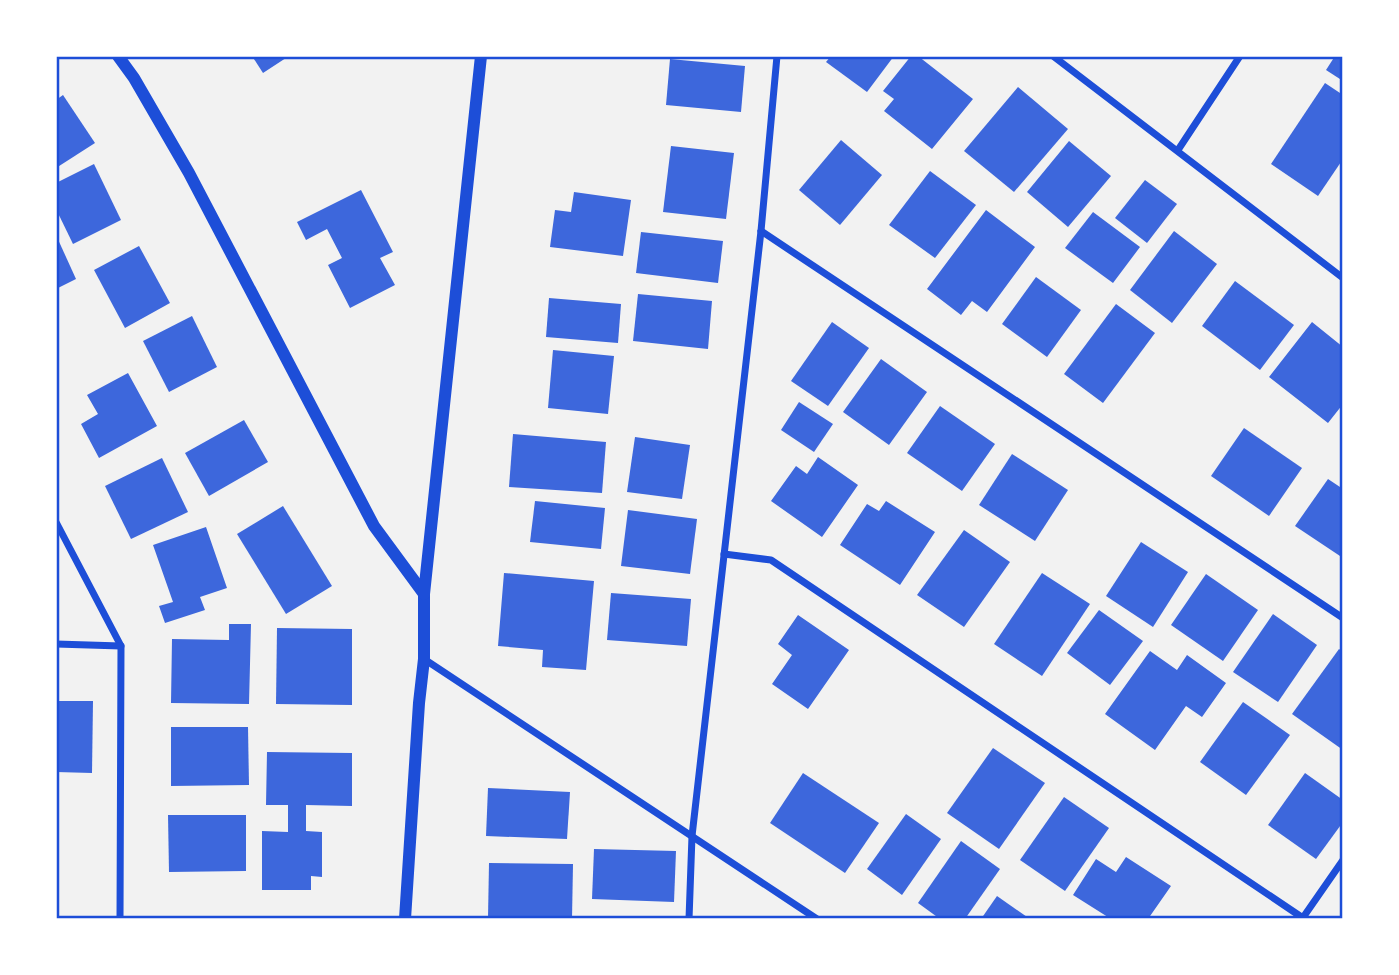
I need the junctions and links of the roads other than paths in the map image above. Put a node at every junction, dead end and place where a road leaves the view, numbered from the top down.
1 (118, 56) edge
2 (481, 56) edge
3 (777, 56) edge
4 (1053, 56) edge
5 (1240, 56) edge
6 (1178, 150) junction
7 (761, 231) junction
8 (1343, 278) edge
9 (56, 523) edge
10 (724, 554) junction
11 (424, 594) junction
12 (1343, 618) edge
13 (56, 644) edge
14 (121, 646) junction
15 (424, 659) junction
16 (692, 836) junction
17 (1343, 859) edge
18 (1303, 918) edge
19 (120, 919) edge
20 (405, 919) edge
21 (689, 919) edge
22 (817, 919) edge

1 - 11 street
2 - 11 street
3 - 7 street
4 - 6 street
5 - 6 street
6 - 8 street
7 - 10 street
7 - 12 street
9 - 14 street
10 - 16 street
10 - 18 street
11 - 15 street
13 - 14 street
14 - 19 street
15 - 16 street
15 - 20 street
16 - 21 street
16 - 22 street
17 - 18 street

